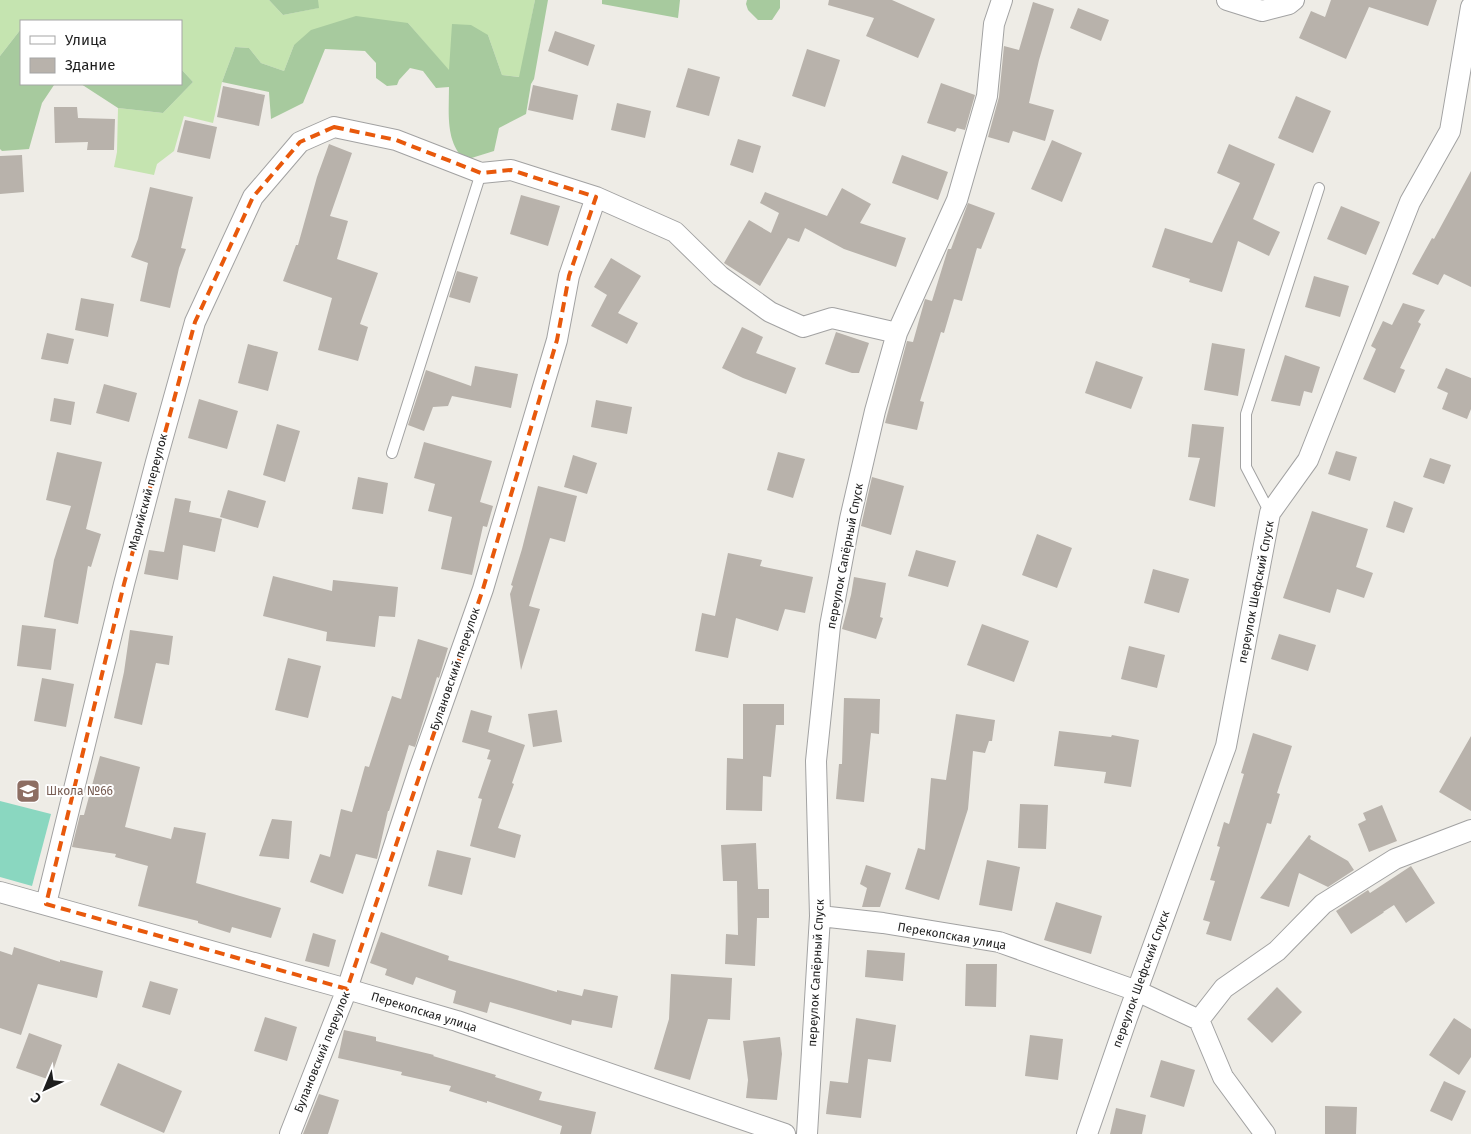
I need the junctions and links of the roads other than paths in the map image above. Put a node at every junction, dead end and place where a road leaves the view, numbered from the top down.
1 (1002, 0) edge
2 (1227, 0) edge
3 (1294, 0) edge
4 (1471, 7) edge
5 (481, 173) junction
6 (1319, 188) dead end
7 (596, 197) junction
8 (897, 333) junction
9 (392, 453) dead end
10 (1270, 513) junction
11 (1471, 830) edge
12 (0, 892) edge
13 (46, 904) junction
14 (820, 916) junction
15 (347, 989) junction
16 (1137, 991) junction
17 (1199, 1020) junction
18 (290, 1134) edge
19 (785, 1134) edge
20 (807, 1134) edge
21 (1087, 1134) edge
22 (1266, 1134) edge

1 - 8 street, переулок Сапёрный Спуск
2 - 3 street
4 - 10 street, переулок Шефский Спуск
5 - 7 street
5 - 9 lane
5 - 13 street, Марийский переулок
6 - 10 lane
7 - 8 street
7 - 15 street, Булановский переулок
8 - 14 street, переулок Сапёрный Спуск
10 - 16 street, переулок Шефский Спуск
11 - 17 street
12 - 13 street, Перекопская улица
13 - 15 street, Перекопская улица
14 - 16 street, Перекопская улица
14 - 20 street, переулок Сапёрный Спуск
15 - 18 street, Булановский переулок
15 - 19 street, Перекопская улица
16 - 17 street, Перекопская улица
16 - 21 street, переулок Шефский Спуск
17 - 22 street

